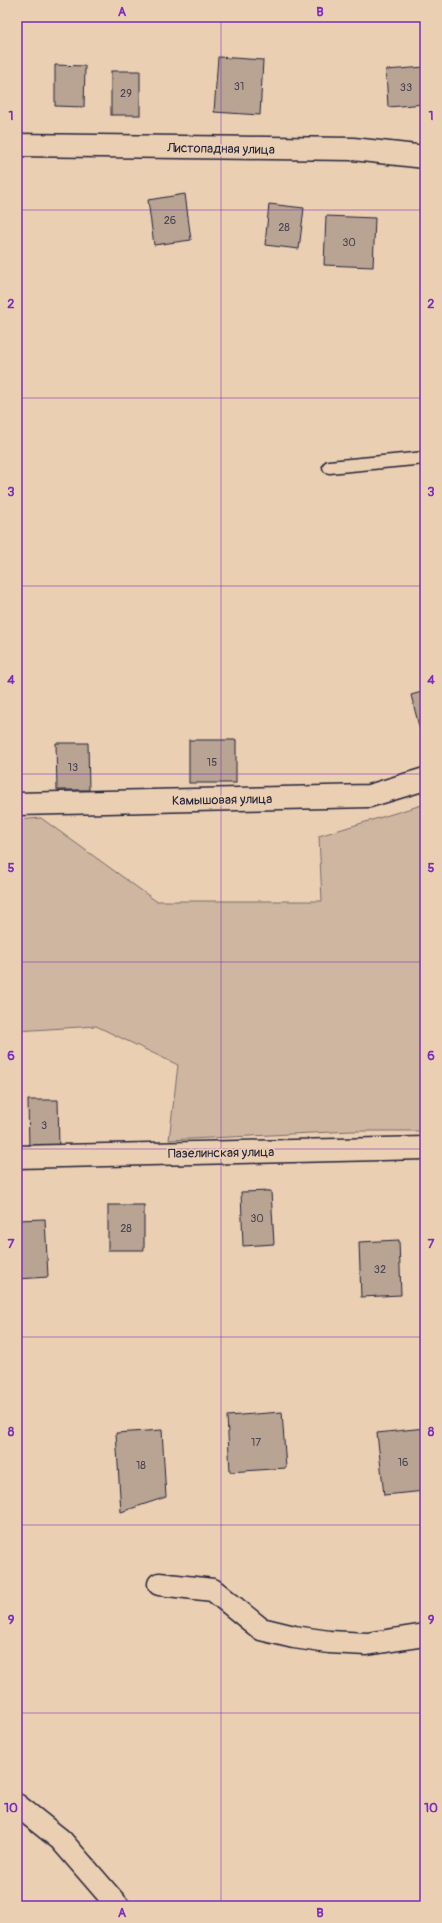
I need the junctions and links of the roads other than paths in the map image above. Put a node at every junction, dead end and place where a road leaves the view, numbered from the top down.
1 (17, 145) edge
2 (425, 156) edge
3 (425, 458) edge
4 (329, 467) dead end
5 (425, 779) edge
6 (17, 804) edge
7 (425, 1148) edge
8 (17, 1157) edge
9 (159, 1584) dead end
10 (425, 1635) edge
11 (17, 1805) edge
12 (118, 1906) edge

1 - 2 street, Листопадная улица
3 - 4 lane
5 - 6 street, Камышовая улица
7 - 8 street, Пазелинская улица
9 - 10 street
11 - 12 street

